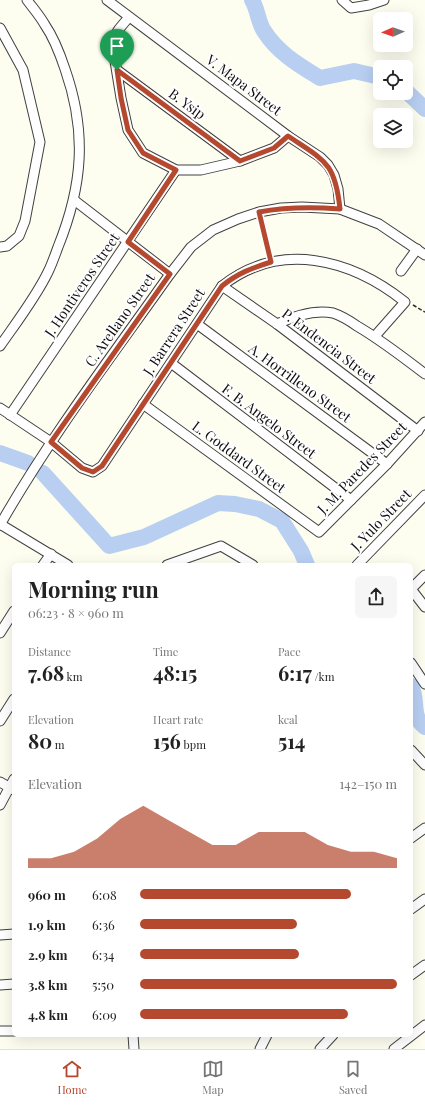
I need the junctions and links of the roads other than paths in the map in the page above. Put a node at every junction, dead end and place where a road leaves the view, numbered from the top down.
1 (27, 0) edge
2 (106, 0) edge
3 (342, 0) edge
4 (384, 0) edge
5 (129, 17) junction
6 (0, 28) edge
7 (117, 70) junction
8 (288, 136) junction
9 (240, 161) junction
10 (176, 170) junction
11 (74, 200) junction
12 (340, 209) junction
13 (128, 242) junction
14 (0, 248) edge
15 (417, 249) junction
16 (425, 255) edge
17 (401, 270) dead end
18 (170, 274) junction
19 (222, 286) junction
20 (197, 324) junction
21 (277, 324) junction
22 (375, 336) junction
23 (0, 346) edge
24 (171, 363) junction
25 (425, 374) edge
26 (143, 404) junction
27 (0, 408) edge
28 (10, 415) junction
29 (425, 422) edge
30 (418, 431) junction
31 (51, 442) junction
32 (387, 464) junction
33 (425, 495) edge
34 (351, 500) junction
35 (0, 524) edge
36 (319, 532) joint
37 (51, 554) junction
38 (44, 563) edge
39 (65, 563) edge
40 (175, 563) edge
41 (250, 563) edge
42 (358, 563) edge
43 (425, 575) edge
44 (413, 587) edge
45 (413, 592) edge
46 (425, 607) edge
47 (12, 614) edge
48 (0, 633) edge
49 (413, 666) edge
50 (425, 684) edge
51 (12, 702) edge
52 (0, 721) edge
53 (413, 752) edge
54 (425, 765) edge
55 (0, 782) edge
56 (12, 788) edge
57 (0, 805) edge
58 (425, 828) edge
59 (413, 837) edge
60 (425, 899) edge
61 (413, 908) edge
62 (12, 934) edge
63 (0, 935) edge
64 (425, 965) edge
65 (413, 974) edge
66 (12, 984) edge
67 (0, 985) edge
68 (425, 1025) edge
69 (0, 1031) edge
70 (12, 1031) edge
71 (413, 1034) edge
72 (133, 1037) edge
73 (266, 1037) edge
74 (331, 1037) edge
75 (410, 1037) edge
76 (134, 1049) edge
77 (260, 1049) edge
78 (320, 1049) edge
79 (394, 1049) edge

1 - 11 street
2 - 5 street, V. Mapa Street
3 - 4 street
5 - 7 street
5 - 8 street, V. Mapa Street
6 - 14 street
7 - 9 street, B. Ysip
7 - 10 street
8 - 9 street
8 - 12 street, V. Mapa Street
9 - 10 street
10 - 13 street, J. Hontiveros Street
11 - 13 street
11 - 23 street
12 - 15 street, C. Arellano Street
12 - 18 street, C. Arellano Street
13 - 18 street
13 - 28 street, J. Hontiveros Street
15 - 16 street, C. Arellano Street
15 - 17 street
18 - 31 street, C. Arellano Street
19 - 20 street, J. Barrera Street
19 - 21 street, P. Endencia Street
19 - 22 street, J. Barrera Street
20 - 24 street, J. Barrera Street
20 - 32 street, A. Horrilleno Street
21 - 22 street
21 - 30 street, P. Endencia Street
22 - 25 street
24 - 26 street, J. Barrera Street
24 - 34 street, F. B. Angelo Street
26 - 31 street, J. Barrera Street
26 - 36 street, L. Goddard Street
27 - 28 street
28 - 31 street
29 - 30 street, J. M. Paredes Street
30 - 32 street, J. M. Paredes Street
31 - 35 street, C. Arellano Street
32 - 34 street, J. M. Paredes Street
33 - 42 street, J. Yulo Street
34 - 36 street, J. M. Paredes Street
35 - 37 street
37 - 38 street
37 - 39 street
40 - 41 street
43 - 44 street
45 - 46 street
47 - 48 street
49 - 50 street
51 - 52 street
53 - 54 street
55 - 56 street
56 - 57 street
58 - 59 street
60 - 61 street
62 - 63 street
64 - 65 street
66 - 67 street
68 - 71 street
69 - 70 street
72 - 76 street
73 - 77 street
74 - 78 street
75 - 79 street

